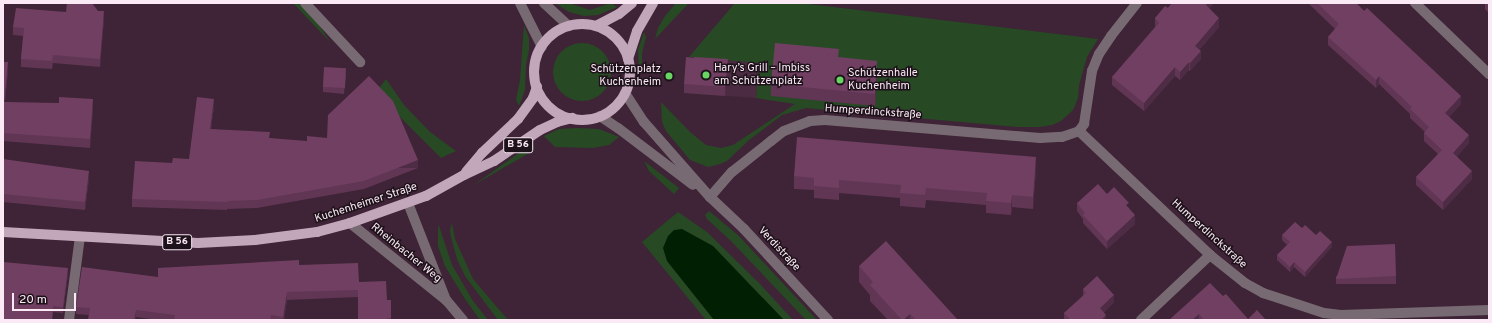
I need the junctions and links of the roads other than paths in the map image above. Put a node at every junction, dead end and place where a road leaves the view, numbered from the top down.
1 (305, 3) edge
2 (520, 3) edge
3 (544, 3) edge
4 (632, 3) edge
5 (653, 3) edge
6 (1137, 3) edge
7 (1415, 3) edge
8 (569, 26) junction
9 (596, 26) junction
10 (542, 47) junction
11 (628, 59) junction
12 (360, 62) dead end
13 (1489, 74) edge
14 (537, 87) junction
15 (625, 94) junction
16 (600, 116) junction
17 (572, 118) junction
18 (1079, 131) junction
19 (464, 175) junction
20 (710, 197) junction
21 (408, 204) junction
22 (350, 223) junction
23 (3, 232) edge
24 (80, 237) junction
25 (1210, 255) junction
26 (447, 302) junction
27 (1489, 310) edge
28 (69, 320) edge
29 (462, 320) edge
30 (828, 320) edge
31 (1141, 320) edge

1 - 12 street
2 - 10 street
3 - 8 street
4 - 9 main road
5 - 11 main road
6 - 18 street
7 - 13 street
8 - 9 main road
8 - 10 main road
9 - 11 main road
10 - 14 main road
11 - 15 main road
14 - 17 main road
14 - 19 main road, Kuchenheimer Straße / B 56
15 - 16 main road
15 - 20 street, Verdistraße
16 - 17 main road
16 - 20 street, Verdistraße
17 - 19 main road, Kuchenheimer Straße / B 56
18 - 20 street, Humperdinckstraße
18 - 25 street, Humperdinckstraße
19 - 21 main road, Kuchenheimer Straße / B 56
20 - 30 street, Verdistraße
21 - 22 main road, Kuchenheimer Straße / B 56
21 - 26 street, Rheinbacher Weg
22 - 24 main road, Kuchenheimer Straße / B 56
22 - 26 street, Rheinbacher Weg
23 - 24 main road, Kuchenheimer Straße / B 56
24 - 28 street
25 - 27 street, Humperdinckstraße
25 - 31 street
26 - 29 street, Rheinbacher Weg

